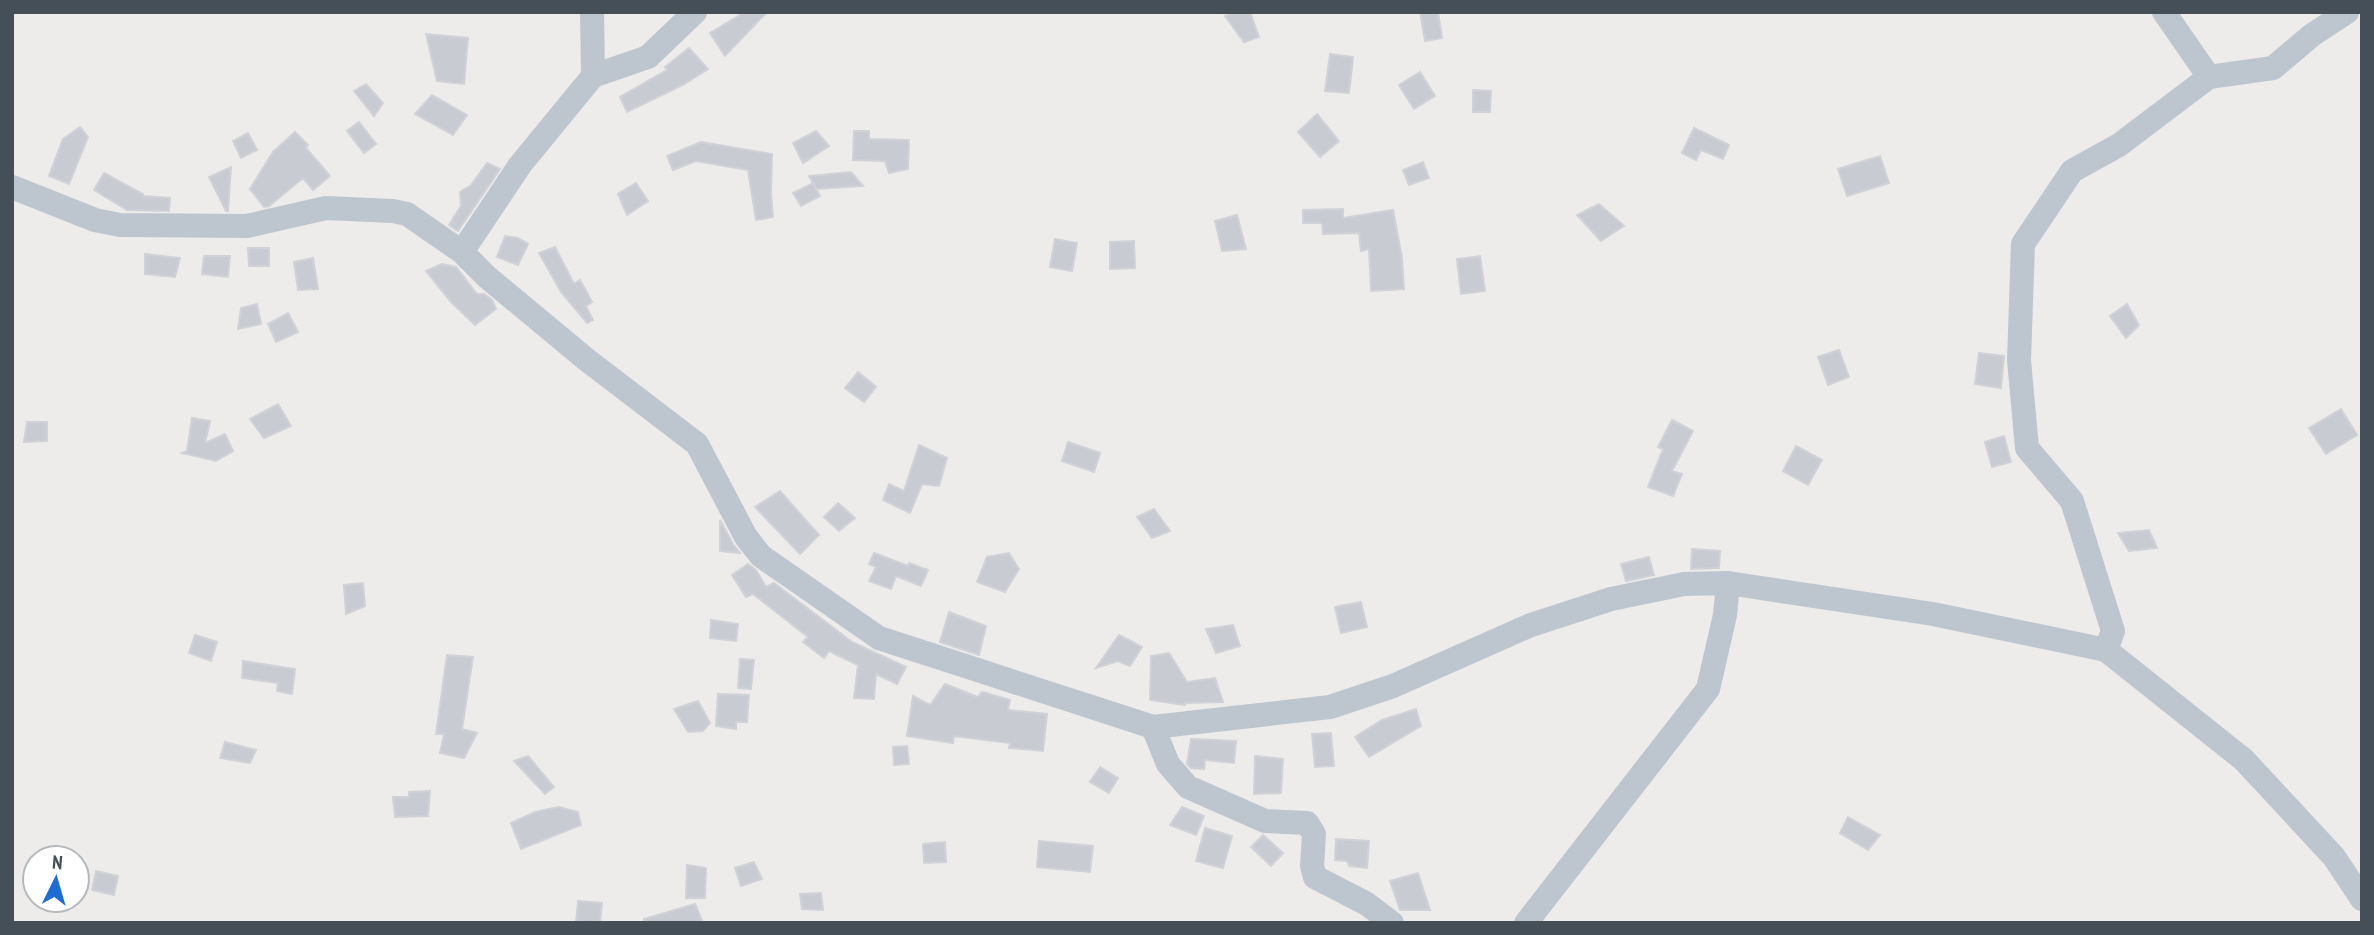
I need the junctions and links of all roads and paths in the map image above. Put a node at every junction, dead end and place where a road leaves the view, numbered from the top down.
1 (593, 12) edge
2 (695, 12) edge
3 (2164, 12) edge
4 (2347, 12) edge
5 (593, 76) junction
6 (2209, 76) junction
7 (12, 187) edge
8 (462, 252) junction
9 (1728, 583) junction
10 (2106, 650) junction
11 (1153, 727) junction
12 (2362, 899) edge
13 (1392, 923) edge
14 (1526, 923) edge

1 - 5 street
2 - 5 street
3 - 6 street
4 - 6 street
5 - 8 street
6 - 10 street
7 - 8 street
8 - 11 street
9 - 10 street
9 - 11 street
9 - 14 street
10 - 12 street
11 - 13 street

